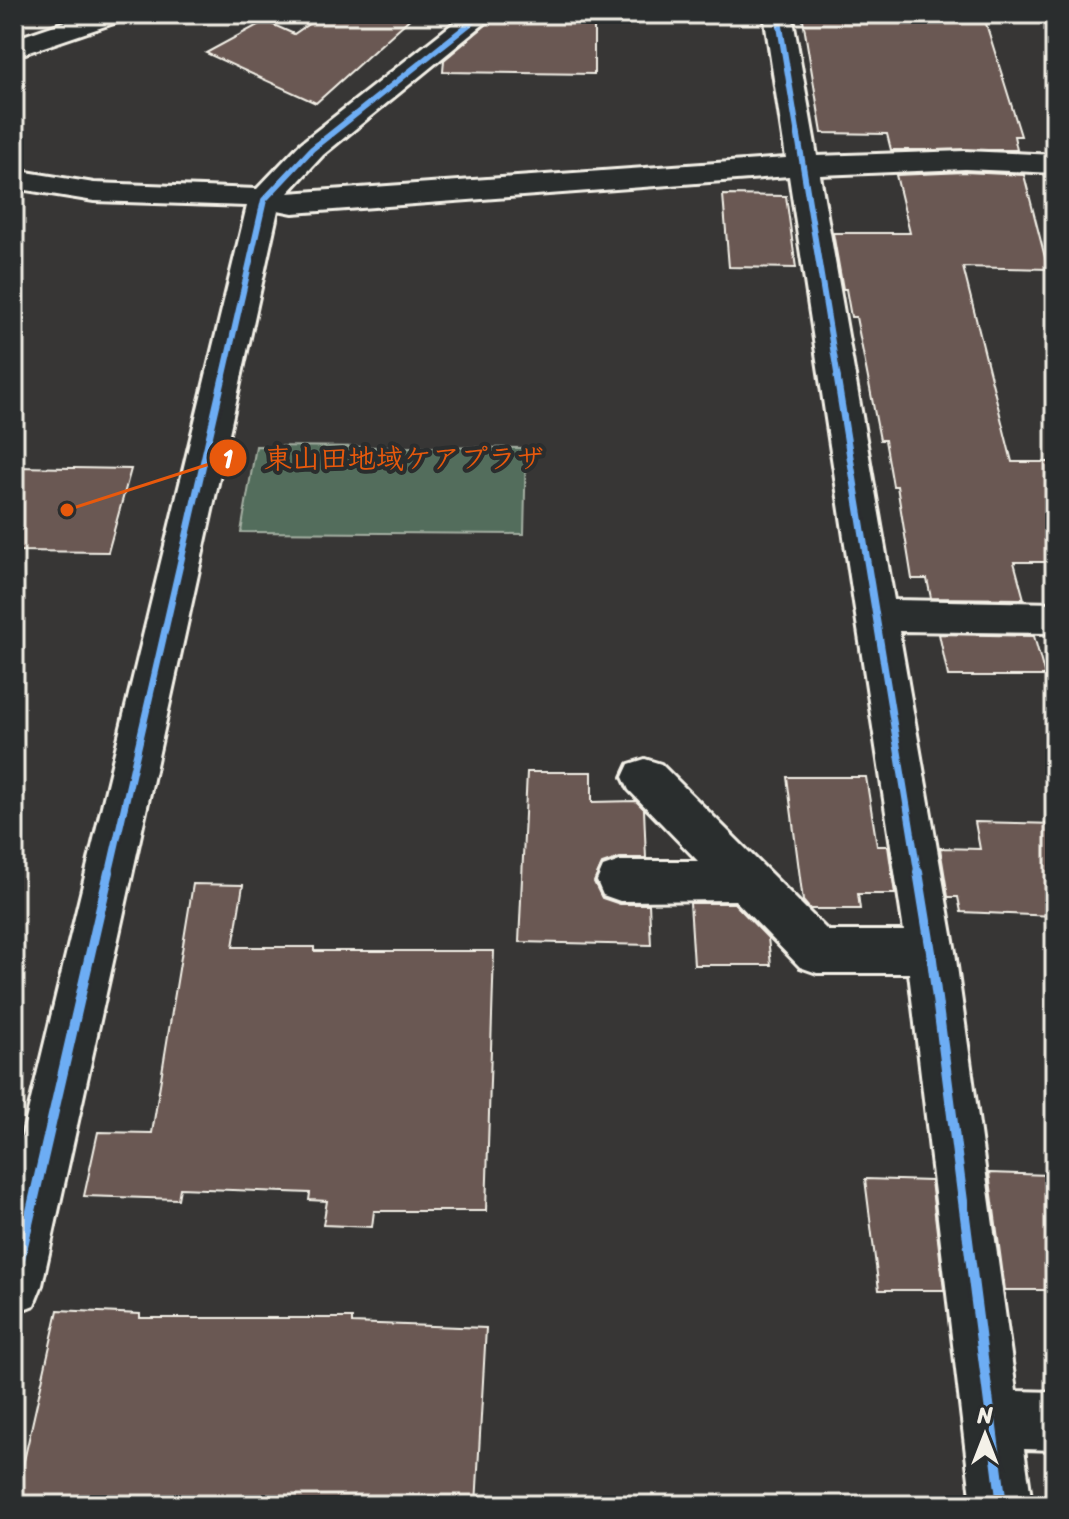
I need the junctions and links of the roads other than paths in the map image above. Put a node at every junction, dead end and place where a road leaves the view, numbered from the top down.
1 (113, 14) edge
2 (482, 14) edge
3 (778, 14) edge
4 (14, 49) edge
5 (1055, 164) edge
6 (803, 166) junction
7 (14, 179) edge
8 (264, 200) junction
9 (875, 615) junction
10 (1055, 618) edge
11 (645, 777) dead end
12 (747, 880) junction
13 (620, 881) dead end
14 (931, 952) junction
15 (14, 1285) edge
16 (990, 1419) junction
17 (1055, 1421) edge
18 (1002, 1505) edge

1 - 4 street
2 - 8 street
3 - 6 street
5 - 6 street
6 - 8 street
6 - 9 street
7 - 8 street
8 - 15 street
9 - 10 street
9 - 14 street
11 - 12 street
12 - 13 street
12 - 14 street
14 - 16 street
16 - 17 street
16 - 18 street

